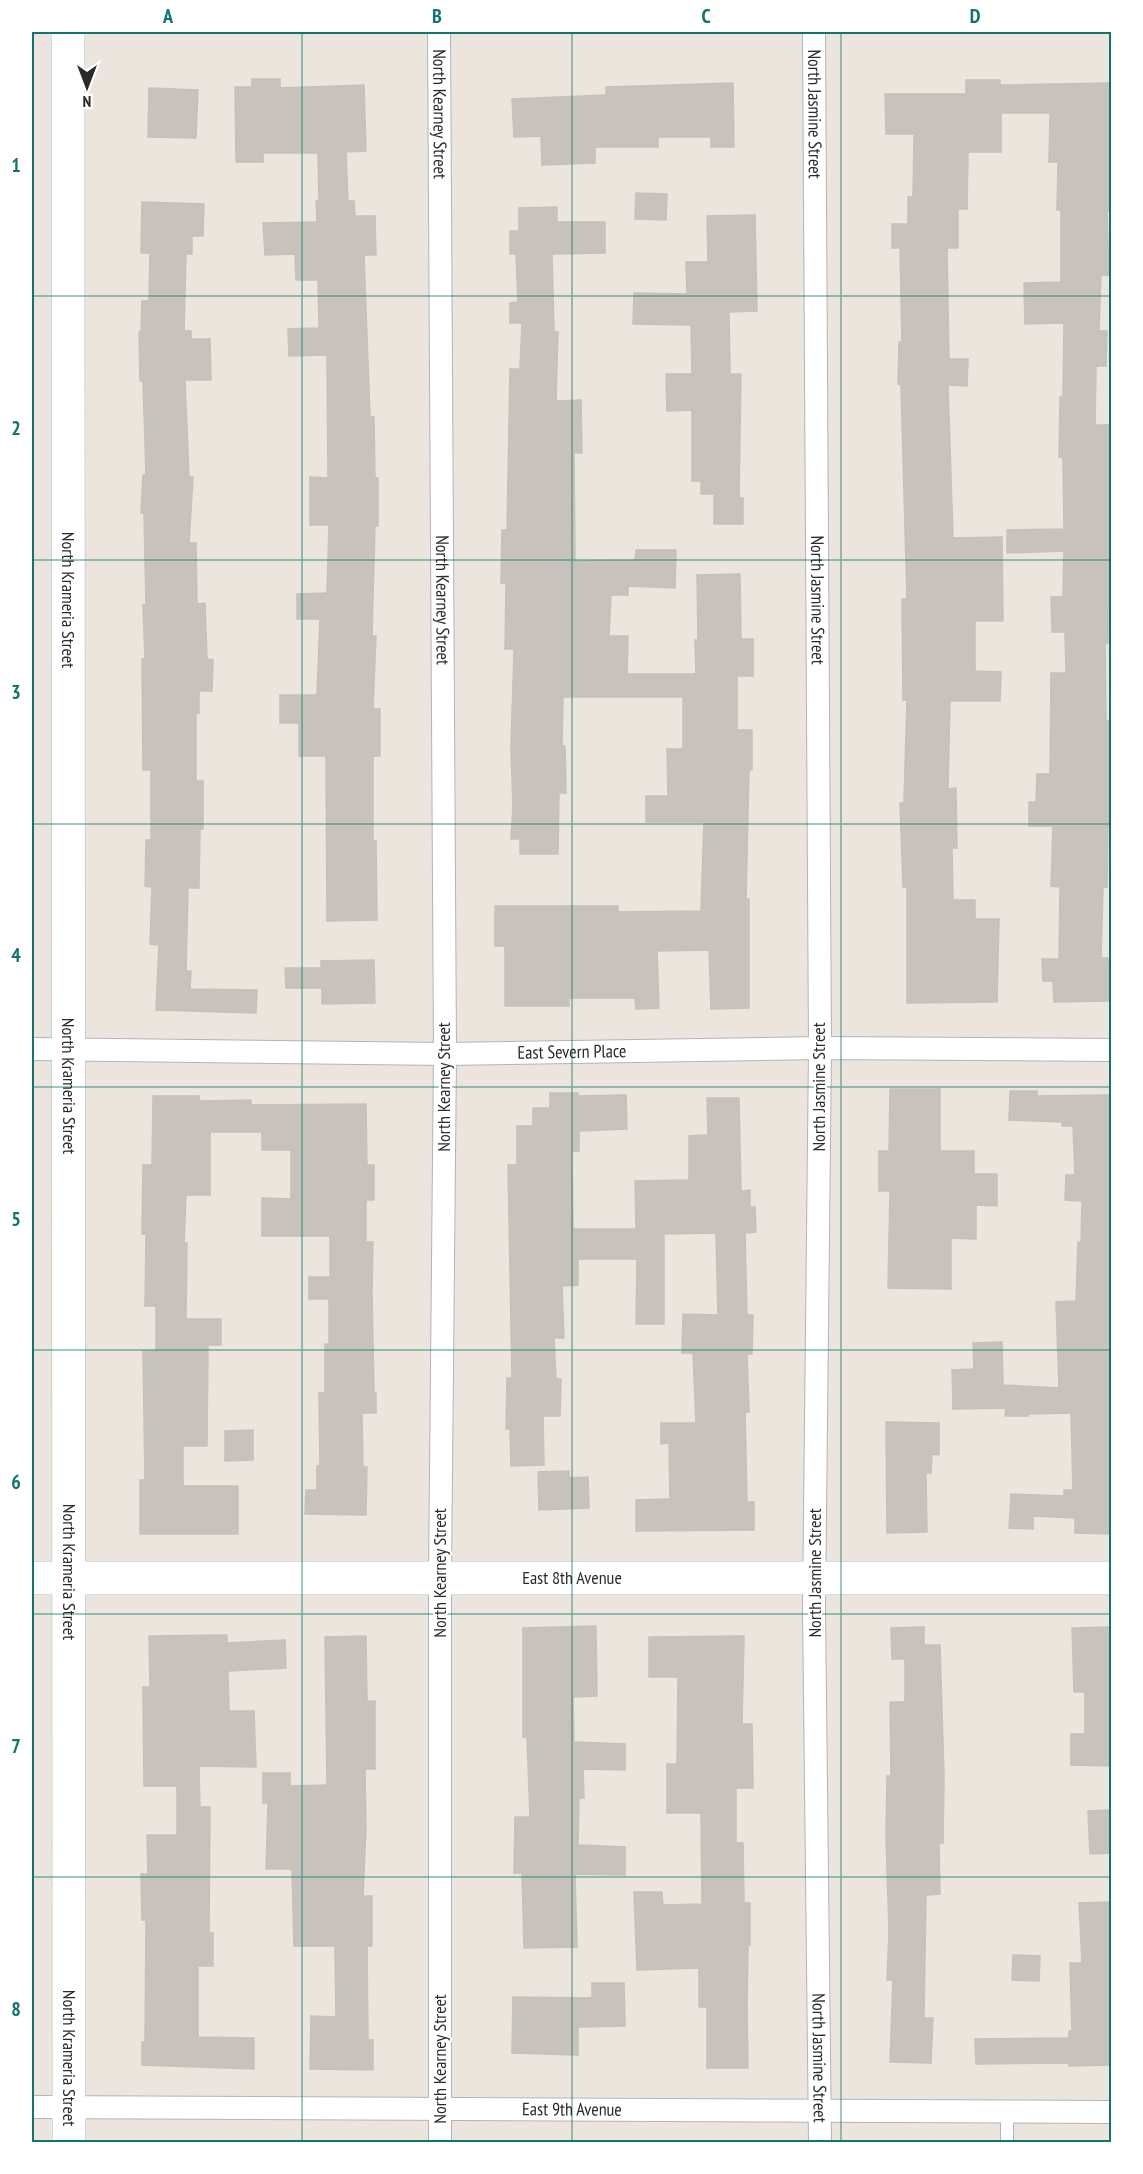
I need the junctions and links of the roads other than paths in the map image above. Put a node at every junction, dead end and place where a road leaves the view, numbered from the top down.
1 (68, 32) edge
2 (440, 32) edge
3 (814, 32) edge
4 (32, 1048) edge
5 (67, 1048) junction
6 (820, 1048) junction
7 (1112, 1050) edge
8 (445, 1054) junction
9 (440, 1577) junction
10 (32, 1578) edge
11 (69, 1578) junction
12 (814, 1578) junction
13 (1112, 1578) edge
14 (32, 2107) edge
15 (69, 2107) junction
16 (440, 2110) junction
17 (820, 2110) junction
18 (1007, 2111) junction
19 (1112, 2112) edge
20 (69, 2142) edge
21 (440, 2142) edge
22 (820, 2142) edge
23 (1007, 2142) edge

1 - 5 street, North Krameria Street
2 - 8 street, North Kearney Street
3 - 6 street, North Jasmine Street
4 - 5 street, East Severn Place
5 - 8 street, East Severn Place
5 - 11 street, North Krameria Street
6 - 7 street, East Severn Place
6 - 8 street, East Severn Place
6 - 12 street, North Jasmine Street
8 - 9 street, North Kearney Street
9 - 11 street, East 8th Avenue
9 - 12 street, East 8th Avenue
9 - 16 street, North Kearney Street
10 - 11 street, East 8th Avenue
11 - 15 street, North Krameria Street
12 - 13 street, East 8th Avenue
12 - 17 street, North Jasmine Street
14 - 15 street, East 9th Avenue
15 - 16 street, East 9th Avenue
15 - 20 street, North Krameria Street
16 - 17 street, East 9th Avenue
16 - 21 street, North Kearney Street
17 - 18 street, East 9th Avenue
17 - 22 street, North Jasmine Street
18 - 19 street, East 9th Avenue
18 - 23 lane

